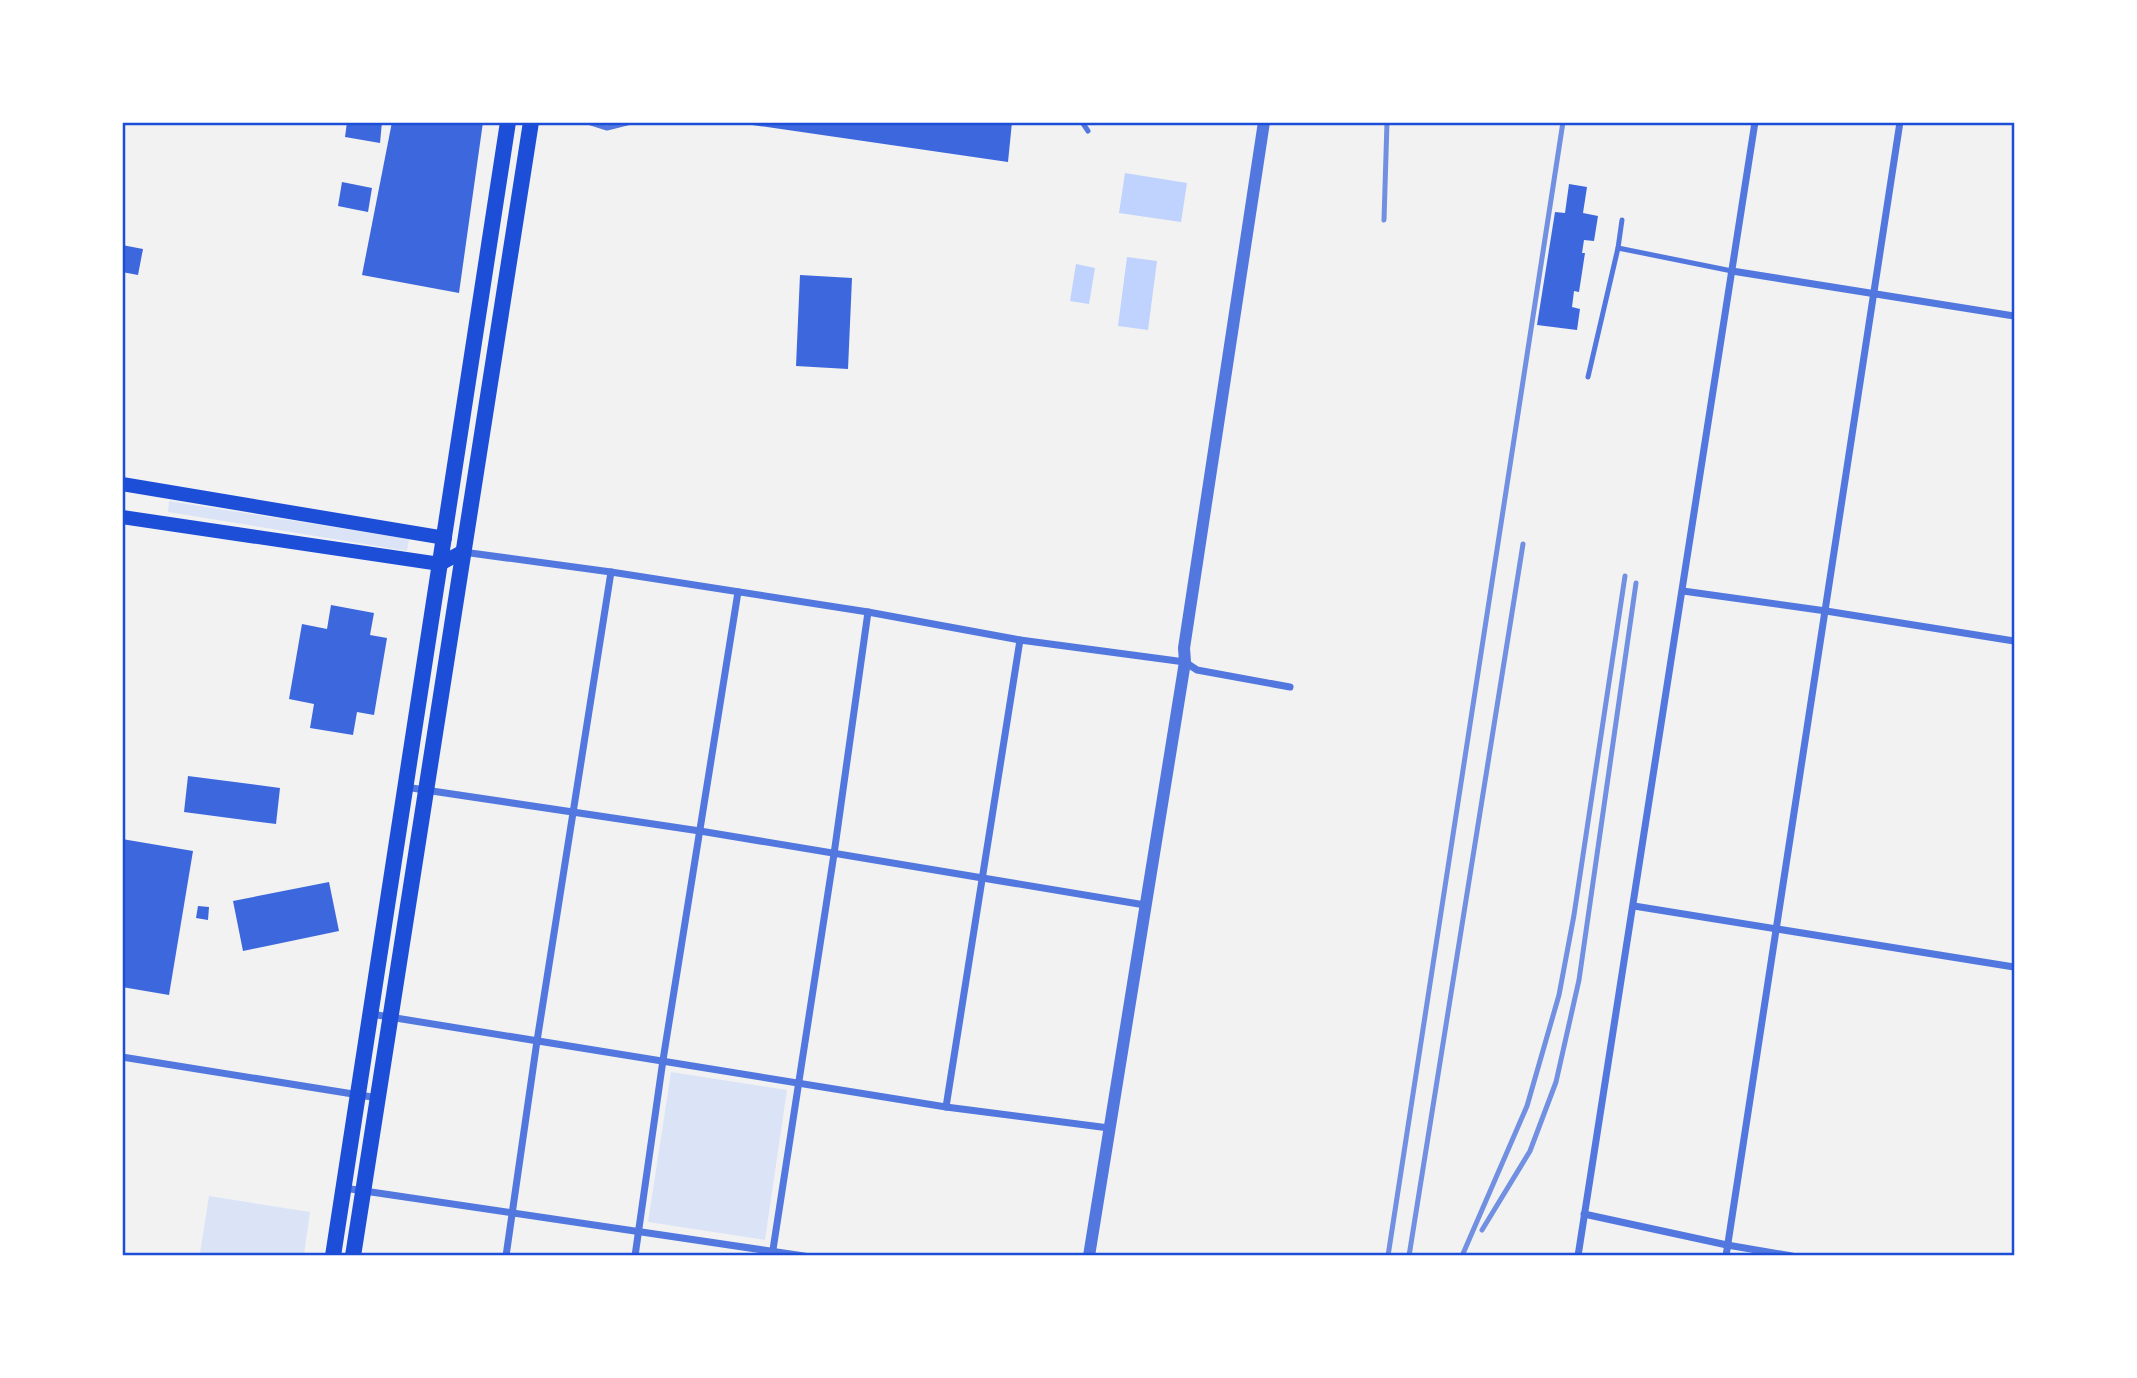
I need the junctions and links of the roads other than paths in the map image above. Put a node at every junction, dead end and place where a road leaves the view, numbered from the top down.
1 (508, 122) edge
2 (531, 122) edge
3 (588, 122) edge
4 (631, 122) edge
5 (1082, 122) edge
6 (1264, 122) edge
7 (1755, 122) edge
8 (1900, 122) edge
9 (1088, 131) dead end
10 (1622, 220) dead end
11 (1618, 248) junction
12 (1732, 271) junction
13 (1873, 294) junction
14 (2014, 316) edge
15 (1588, 377) dead end
16 (123, 486) edge
17 (122, 517) edge
18 (446, 538) junction
19 (462, 552) junction
20 (440, 564) junction
21 (611, 572) junction
22 (738, 592) junction
23 (1683, 592) junction
24 (1826, 611) junction
25 (868, 612) junction
26 (1020, 640) junction
27 (2014, 641) edge
28 (1185, 663) junction
29 (1290, 687) dead end
30 (405, 787) junction
31 (425, 791) junction
32 (573, 814) junction
33 (699, 831) junction
34 (834, 854) junction
35 (982, 878) junction
36 (1145, 905) junction
37 (1634, 906) junction
38 (1776, 927) junction
39 (2014, 967) edge
40 (371, 1014) junction
41 (391, 1019) junction
42 (537, 1041) junction
43 (122, 1057) edge
44 (663, 1060) junction
45 (798, 1083) junction
46 (358, 1094) junction
47 (378, 1098) junction
48 (946, 1107) junction
49 (1110, 1128) junction
50 (345, 1188) junction
51 (365, 1190) junction
52 (513, 1212) junction
53 (1584, 1214) junction
54 (639, 1231) junction
55 (1727, 1245) junction
56 (772, 1253) edge
57 (333, 1255) edge
58 (353, 1255) edge
59 (506, 1255) edge
60 (635, 1255) edge
61 (804, 1255) edge
62 (1089, 1255) edge
63 (1578, 1255) edge
64 (1726, 1255) edge
65 (1792, 1255) edge

1 - 18 main road
2 - 19 main road
3 - 4 lane
5 - 9 lane
6 - 28 street
7 - 12 street
8 - 13 street
10 - 11 lane
11 - 12 lane
11 - 15 lane
12 - 13 street
12 - 23 street
13 - 14 street
13 - 24 street
16 - 18 main road
17 - 20 main road
18 - 19 street
18 - 20 main road
19 - 20 main road
19 - 21 street
19 - 31 main road
20 - 30 main road
21 - 22 street
21 - 32 street
22 - 25 street
22 - 33 street
23 - 24 street
23 - 37 street
24 - 27 street
24 - 38 street
25 - 26 street
25 - 34 street
26 - 28 street
26 - 35 street
28 - 29 street
28 - 36 street
30 - 31 street
30 - 40 main road
31 - 32 street
31 - 41 main road
32 - 33 street
32 - 42 street
33 - 34 street
33 - 44 street
34 - 35 street
34 - 45 street
35 - 36 street
35 - 48 street
36 - 49 street
37 - 38 street
37 - 53 street
38 - 39 street
38 - 55 street
40 - 41 street
40 - 46 main road
41 - 42 street
41 - 47 main road
42 - 44 street
42 - 52 street
43 - 46 street
44 - 45 street
44 - 54 street
45 - 48 street
45 - 56 street
46 - 47 street
46 - 50 main road
47 - 51 main road
48 - 49 street
49 - 62 street
50 - 51 street
50 - 57 main road
51 - 52 street
51 - 58 main road
52 - 54 street
52 - 59 street
53 - 55 street
53 - 63 street
54 - 56 street
54 - 60 street
55 - 64 street
55 - 65 street
56 - 61 street

